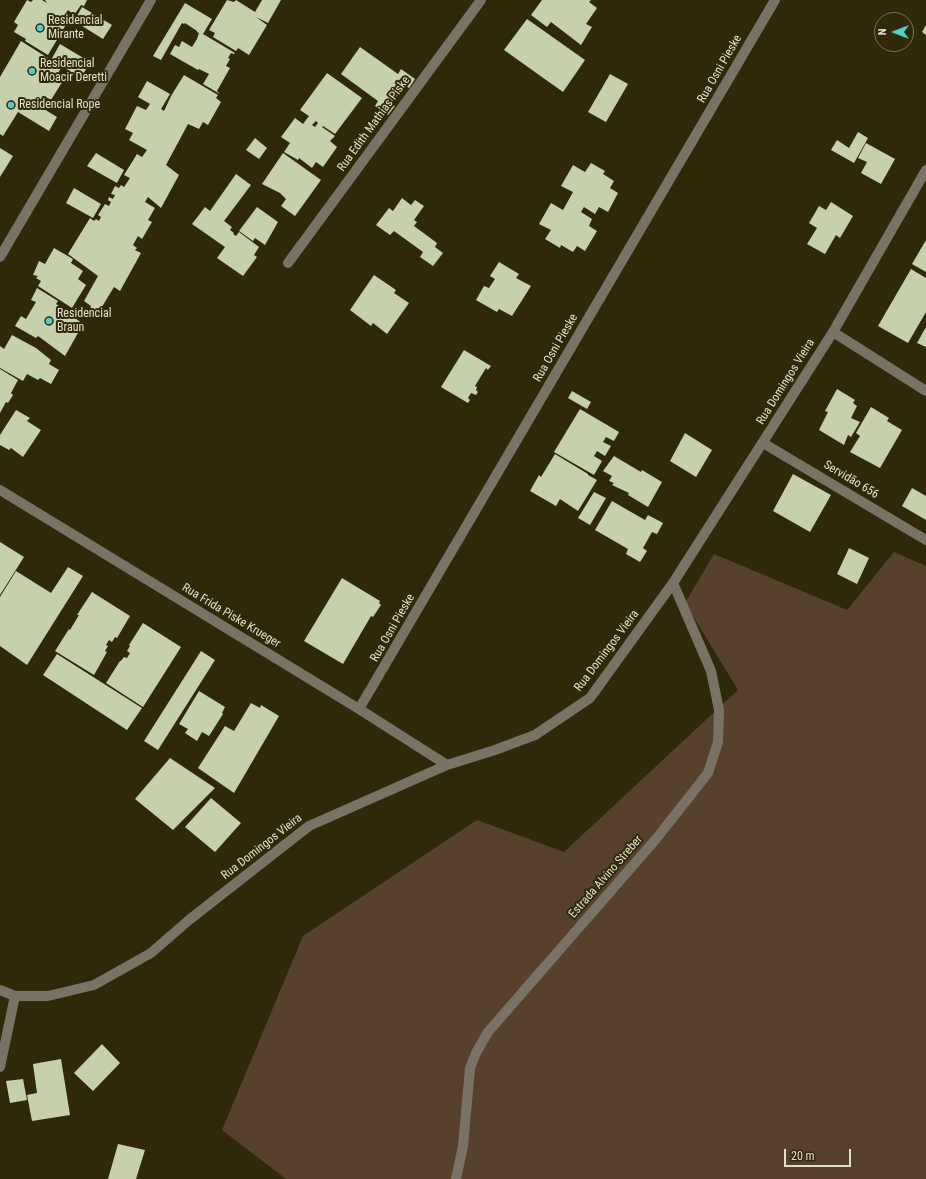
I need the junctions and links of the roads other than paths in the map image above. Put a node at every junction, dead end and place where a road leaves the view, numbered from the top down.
1 (151, 0) edge
2 (481, 0) edge
3 (775, 0) edge
4 (926, 170) edge
5 (0, 257) edge
6 (288, 263) dead end
7 (833, 332) junction
8 (926, 391) edge
9 (763, 443) junction
10 (0, 490) edge
11 (926, 540) edge
12 (673, 583) junction
13 (359, 709) junction
14 (447, 765) junction
15 (0, 990) edge
16 (15, 996) junction
17 (0, 1067) edge
18 (456, 1179) edge

1 - 5 street
2 - 6 street, Rua Edith Mathias Piske
3 - 13 street, Rua Osni Pieske
4 - 7 street, Rua Domingos Vieira
7 - 8 street
7 - 9 street, Rua Domingos Vieira
9 - 11 street, Servidão 656
9 - 12 street, Rua Domingos Vieira
10 - 13 street, Rua Frida Piske Krueger
12 - 14 street, Rua Domingos Vieira
12 - 18 street, Estrada Alvino Streber
13 - 14 street, Rua Frida Piske Krueger
14 - 16 street, Rua Domingos Vieira
15 - 16 street, Rua Domingos Vieira
16 - 17 street

